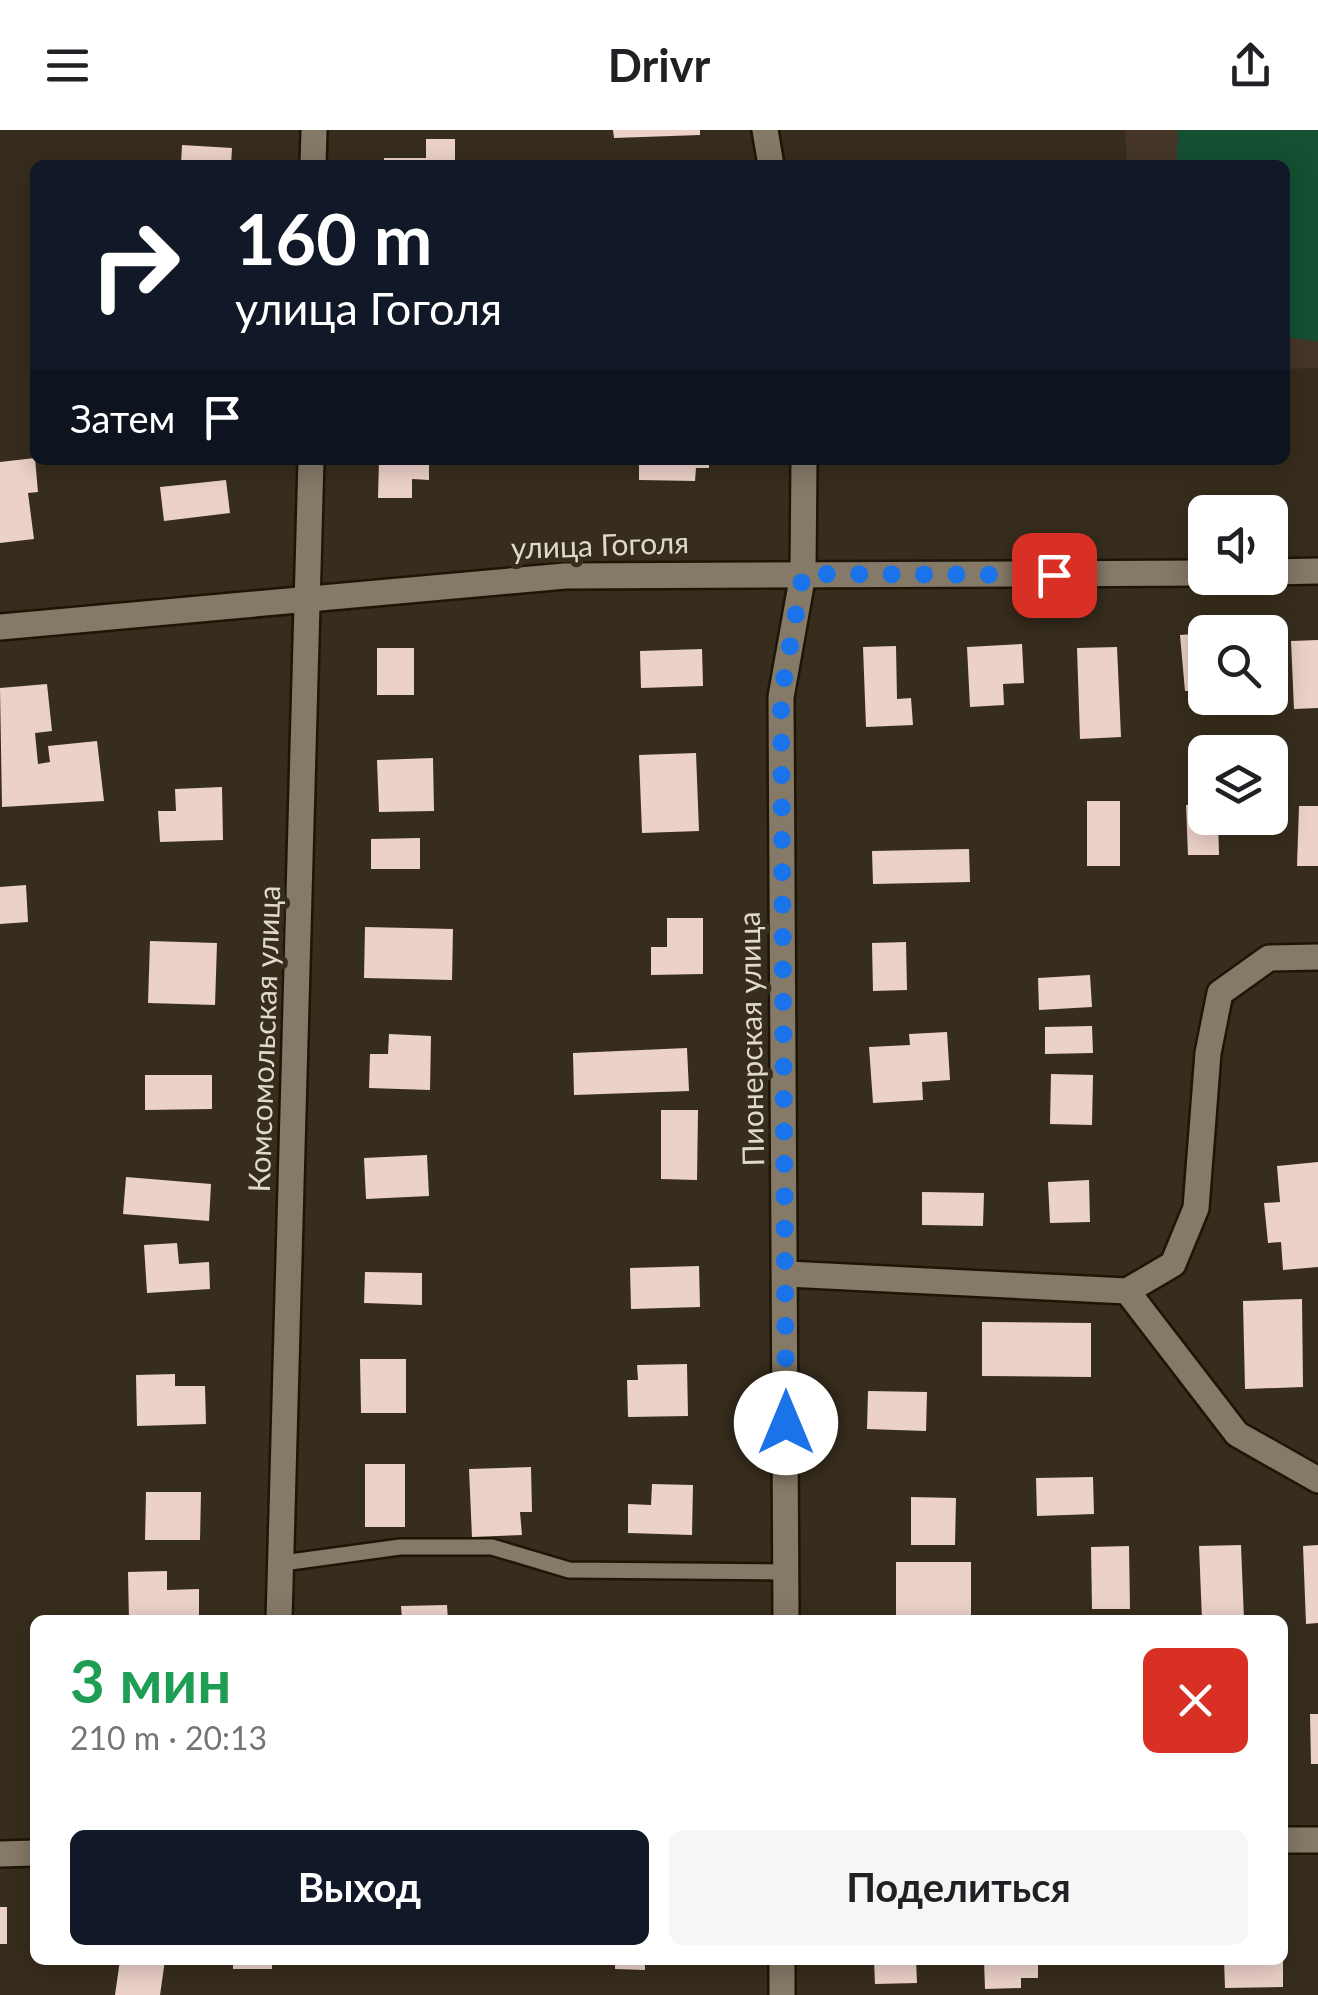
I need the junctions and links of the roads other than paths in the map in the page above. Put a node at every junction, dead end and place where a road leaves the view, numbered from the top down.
1 (314, 130) edge
2 (765, 130) edge
3 (314, 160) edge
4 (770, 160) edge
5 (312, 465) edge
6 (804, 465) edge
7 (1318, 571) edge
8 (1288, 572) edge
9 (1188, 573) edge
10 (803, 574) junction
11 (310, 598) junction
12 (0, 628) edge
13 (1318, 957) edge
14 (787, 1274) junction
15 (1127, 1291) junction
16 (1318, 1480) edge
17 (282, 1563) junction
18 (786, 1572) junction
19 (280, 1615) edge
20 (786, 1615) edge
21 (1288, 1840) edge
22 (1318, 1840) edge
23 (30, 1853) edge
24 (0, 1854) edge
25 (782, 1965) edge
26 (782, 1995) edge

1 - 3 street
2 - 4 street
5 - 11 street, Комсомольская улица
6 - 10 street, Пионерская улица
7 - 8 street
9 - 10 street, улица Гоголя
10 - 11 street, улица Гоголя
10 - 14 street, Пионерская улица
11 - 12 street, улица Гоголя
11 - 17 street, Комсомольская улица
13 - 15 street
14 - 15 street
14 - 18 street, Пионерская улица
15 - 16 street
17 - 18 lane
17 - 19 street, Комсомольская улица
18 - 20 street, Пионерская улица
21 - 22 street
23 - 24 street
25 - 26 street

